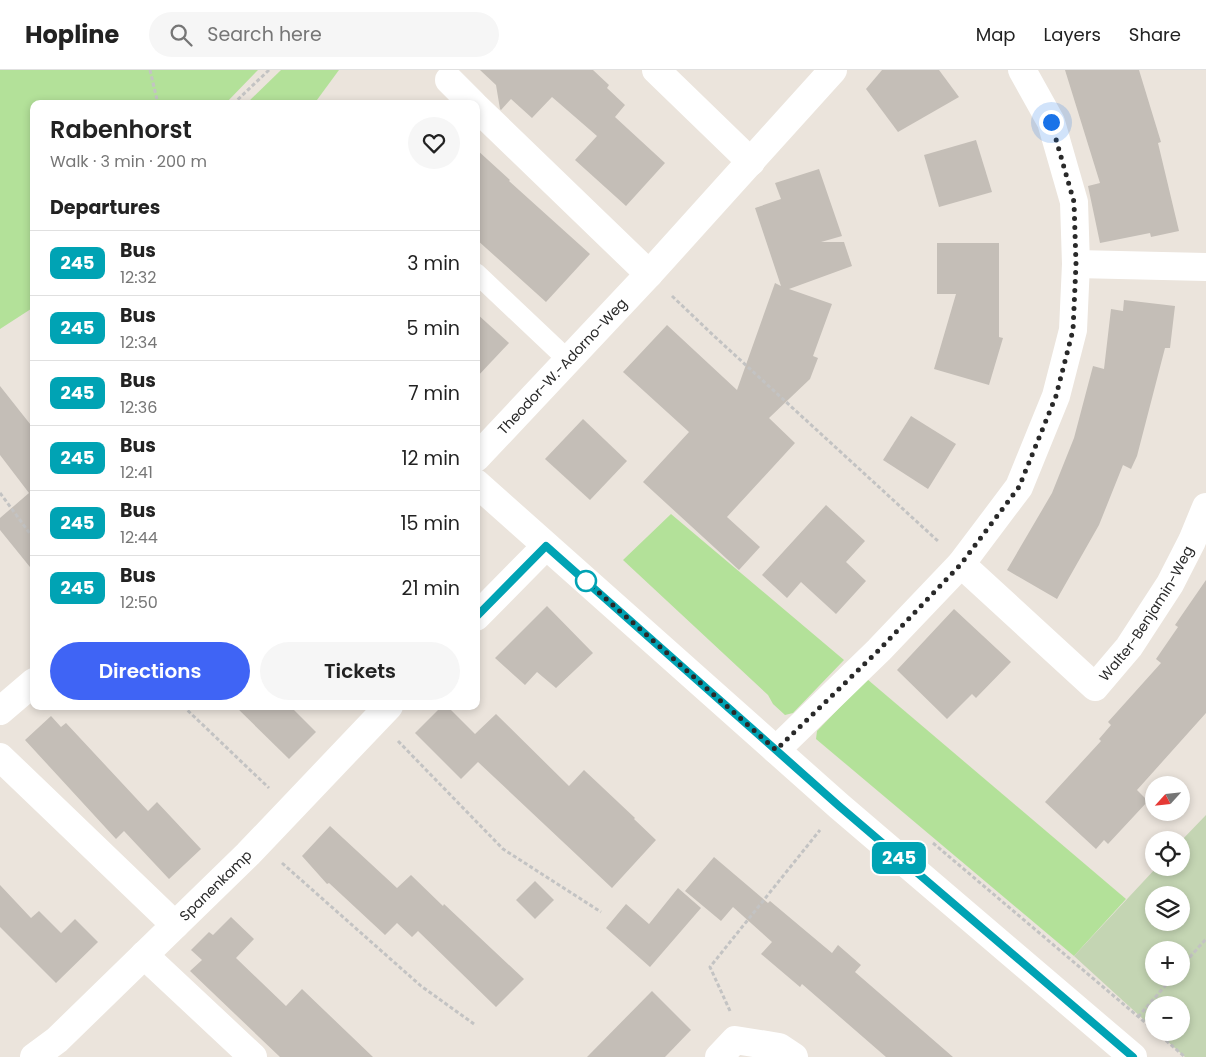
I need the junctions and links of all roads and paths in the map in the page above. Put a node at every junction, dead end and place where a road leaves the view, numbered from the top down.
1 (150, 70) edge
2 (269, 70) edge
3 (656, 70) edge
4 (833, 70) edge
5 (1022, 70) edge
6 (449, 80) dead end
7 (157, 100) edge
8 (237, 100) edge
9 (469, 100) edge
10 (480, 111) edge
11 (751, 162) junction
12 (1076, 264) junction
13 (1206, 267) edge
14 (649, 274) junction
15 (480, 277) edge
16 (568, 360) junction
17 (480, 454) edge
18 (480, 487) edge
19 (0, 493) edge
20 (1206, 507) edge
21 (30, 533) edge
22 (546, 546) junction
23 (961, 564) junction
24 (480, 613) edge
25 (30, 685) edge
26 (187, 710) edge
27 (0, 711) edge
28 (383, 713) edge
29 (776, 750) junction
30 (0, 757) edge
31 (839, 806) junction
32 (292, 808) junction
33 (259, 843) junction
34 (601, 912) dead end
35 (175, 924) junction
36 (1206, 939) edge
37 (144, 955) junction
38 (1190, 957) edge
39 (1167, 986) edge
40 (474, 1024) dead end
41 (1166, 1041) edge
42 (727, 1048) edge
43 (1124, 1049) edge
44 (34, 1057) edge
45 (253, 1057) edge
46 (794, 1057) edge
47 (1185, 1057) edge

1 - 7 path
2 - 8 path
3 - 11 street
4 - 11 street, Theodor-W.-Adorno-Weg
5 - 12 street
6 - 9 street
10 - 14 street
11 - 14 street, Theodor-W.-Adorno-Weg
12 - 13 street
12 - 23 street
14 - 16 street, Theodor-W.-Adorno-Weg
14 - 23 path
15 - 16 lane
16 - 17 street, Theodor-W.-Adorno-Weg
18 - 22 street
19 - 21 path
20 - 23 street, Walter-Benjamin-Weg
22 - 24 street
22 - 29 street
23 - 29 street
25 - 27 street
26 - 32 path
28 - 32 street, Spanenkamp
28 - 34 path
29 - 31 street
30 - 35 street
31 - 42 path
31 - 43 street
32 - 33 street, Spanenkamp
33 - 35 street, Spanenkamp
33 - 40 path
35 - 37 street, Spanenkamp
36 - 38 path
37 - 44 street, Spanenkamp
37 - 45 street
39 - 43 path
41 - 47 path
42 - 46 street

